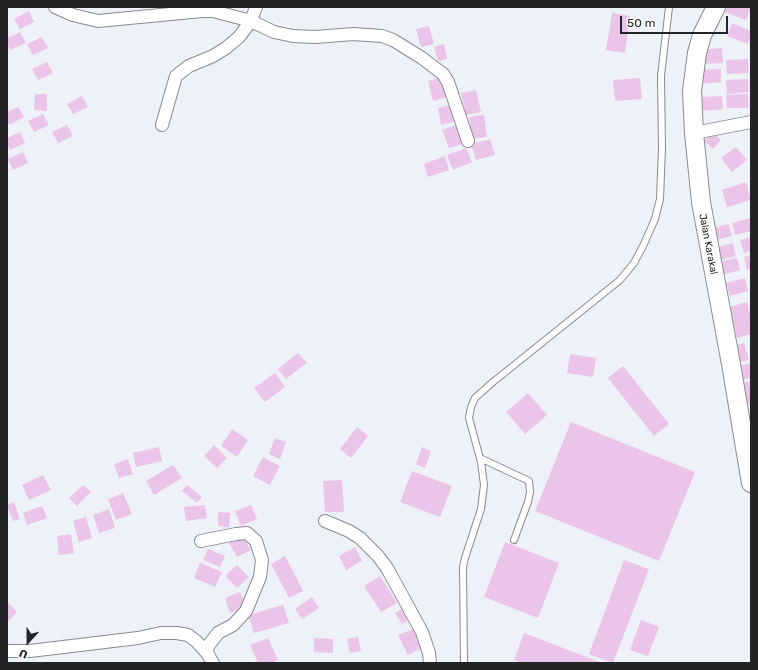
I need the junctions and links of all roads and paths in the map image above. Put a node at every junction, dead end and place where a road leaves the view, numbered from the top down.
1 (55, 7) edge
2 (256, 7) edge
3 (669, 7) edge
4 (716, 7) edge
5 (251, 22) junction
6 (751, 122) edge
7 (162, 125) dead end
8 (694, 133) junction
9 (468, 141) dead end
10 (745, 414) edge
11 (480, 458) junction
12 (751, 483) edge
13 (325, 522) dead end
14 (514, 540) dead end
15 (201, 541) dead end
16 (7, 651) edge
17 (210, 658) edge
18 (430, 663) edge
19 (464, 663) edge

1 - 5 street
2 - 5 street
3 - 11 lane
4 - 8 main road, Jalan Karakal
5 - 7 street
5 - 9 street
6 - 8 street
8 - 10 main road, Jalan Karakal
10 - 12 main road, Jalan Karakal
11 - 14 lane
11 - 19 lane
13 - 18 street
15 - 17 street
16 - 17 street

